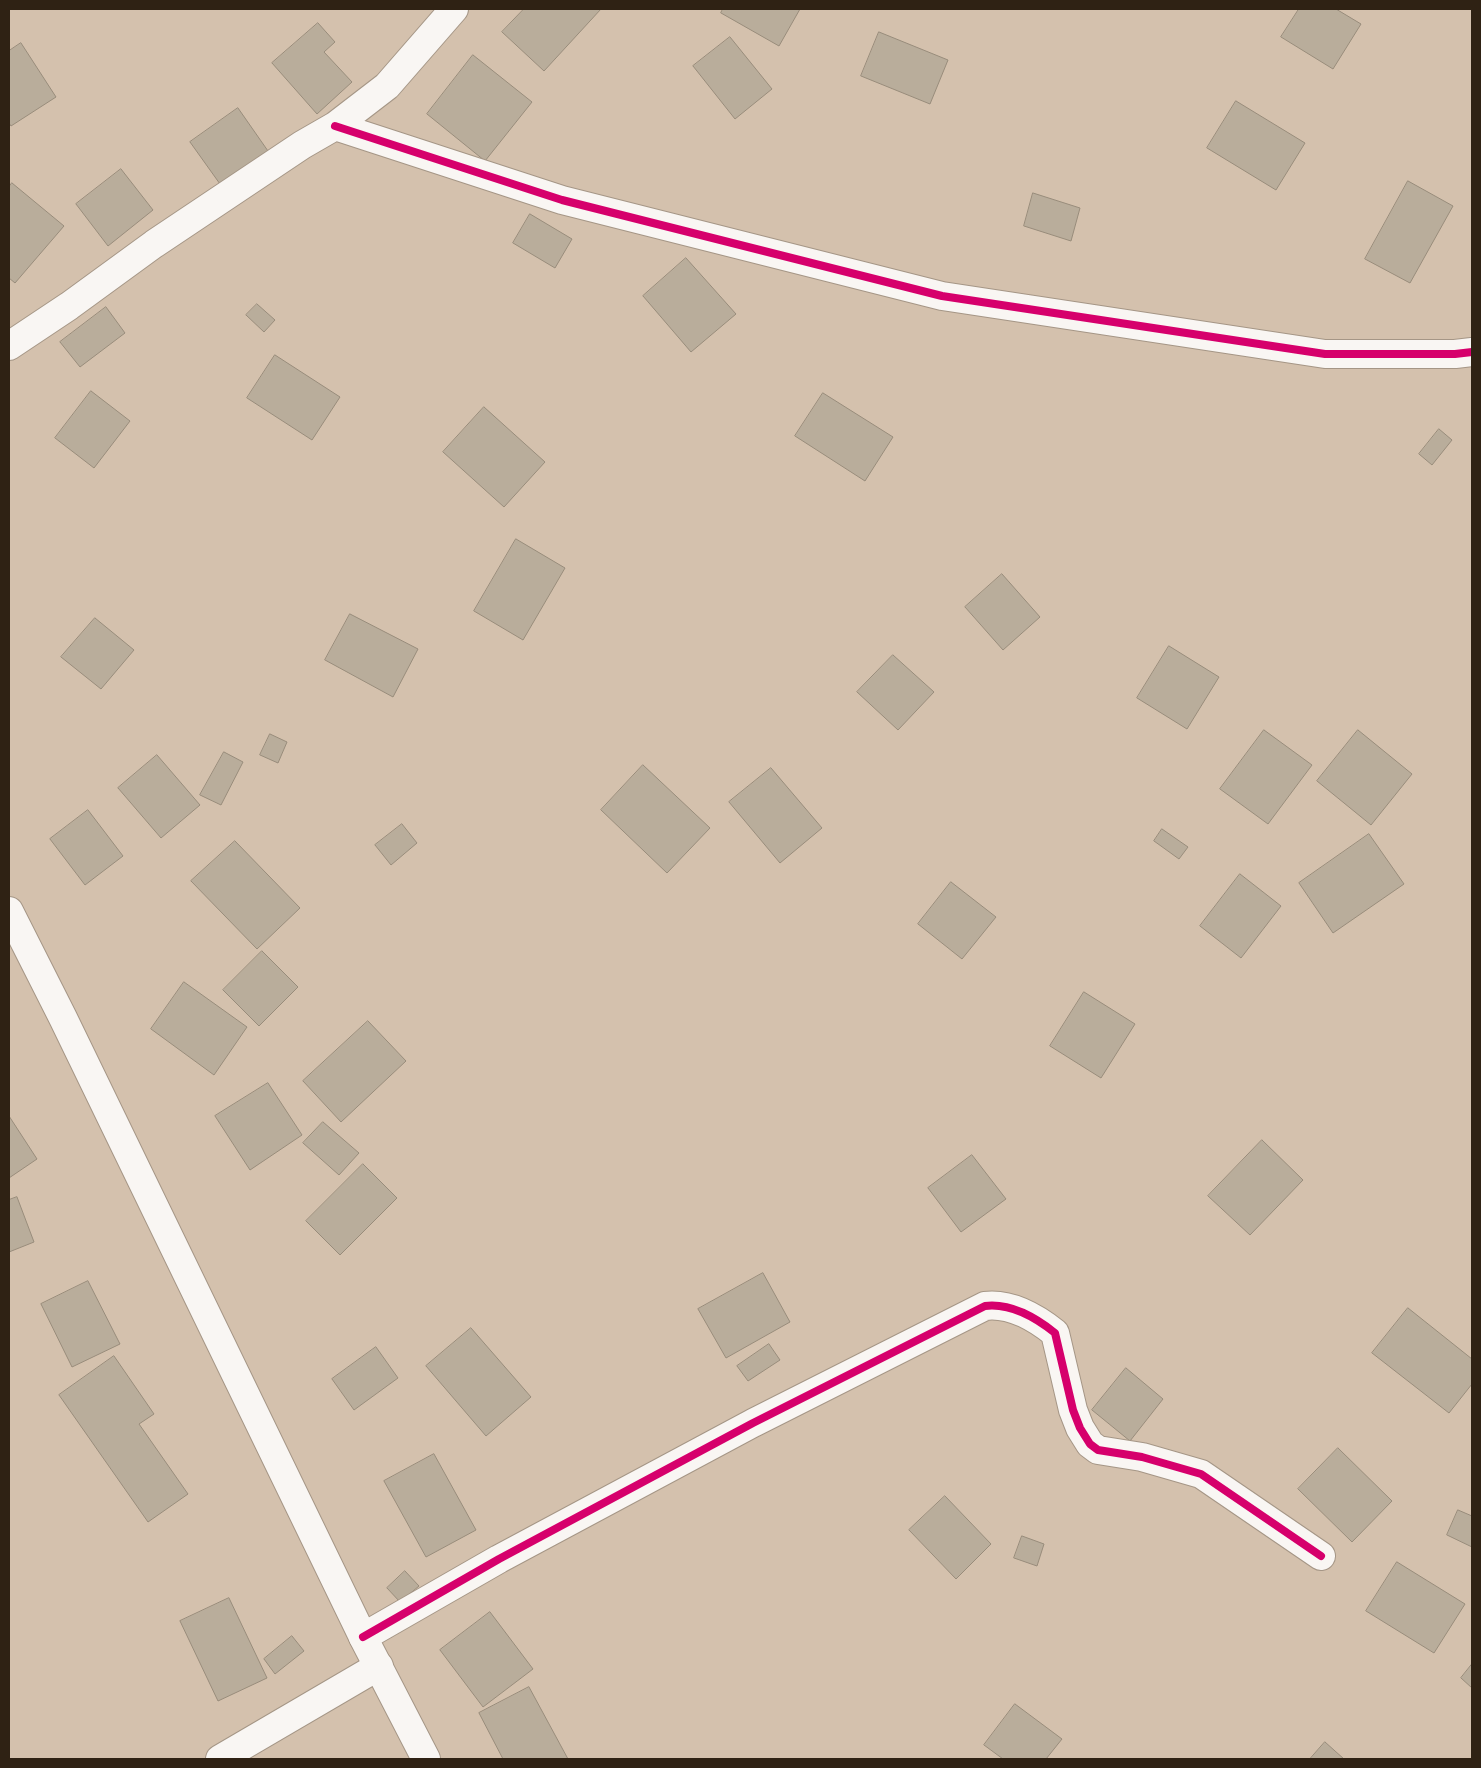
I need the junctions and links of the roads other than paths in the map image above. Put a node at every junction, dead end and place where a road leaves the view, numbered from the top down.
1 (454, 9) edge
2 (335, 126) junction
3 (9, 346) edge
4 (1472, 352) edge
5 (9, 912) edge
6 (1321, 1556) dead end
7 (363, 1637) junction
8 (378, 1666) junction
9 (220, 1759) edge
10 (426, 1759) edge

1 - 2 street
2 - 3 street
2 - 4 street
5 - 7 street
6 - 7 street
7 - 8 street
8 - 9 street
8 - 10 street

